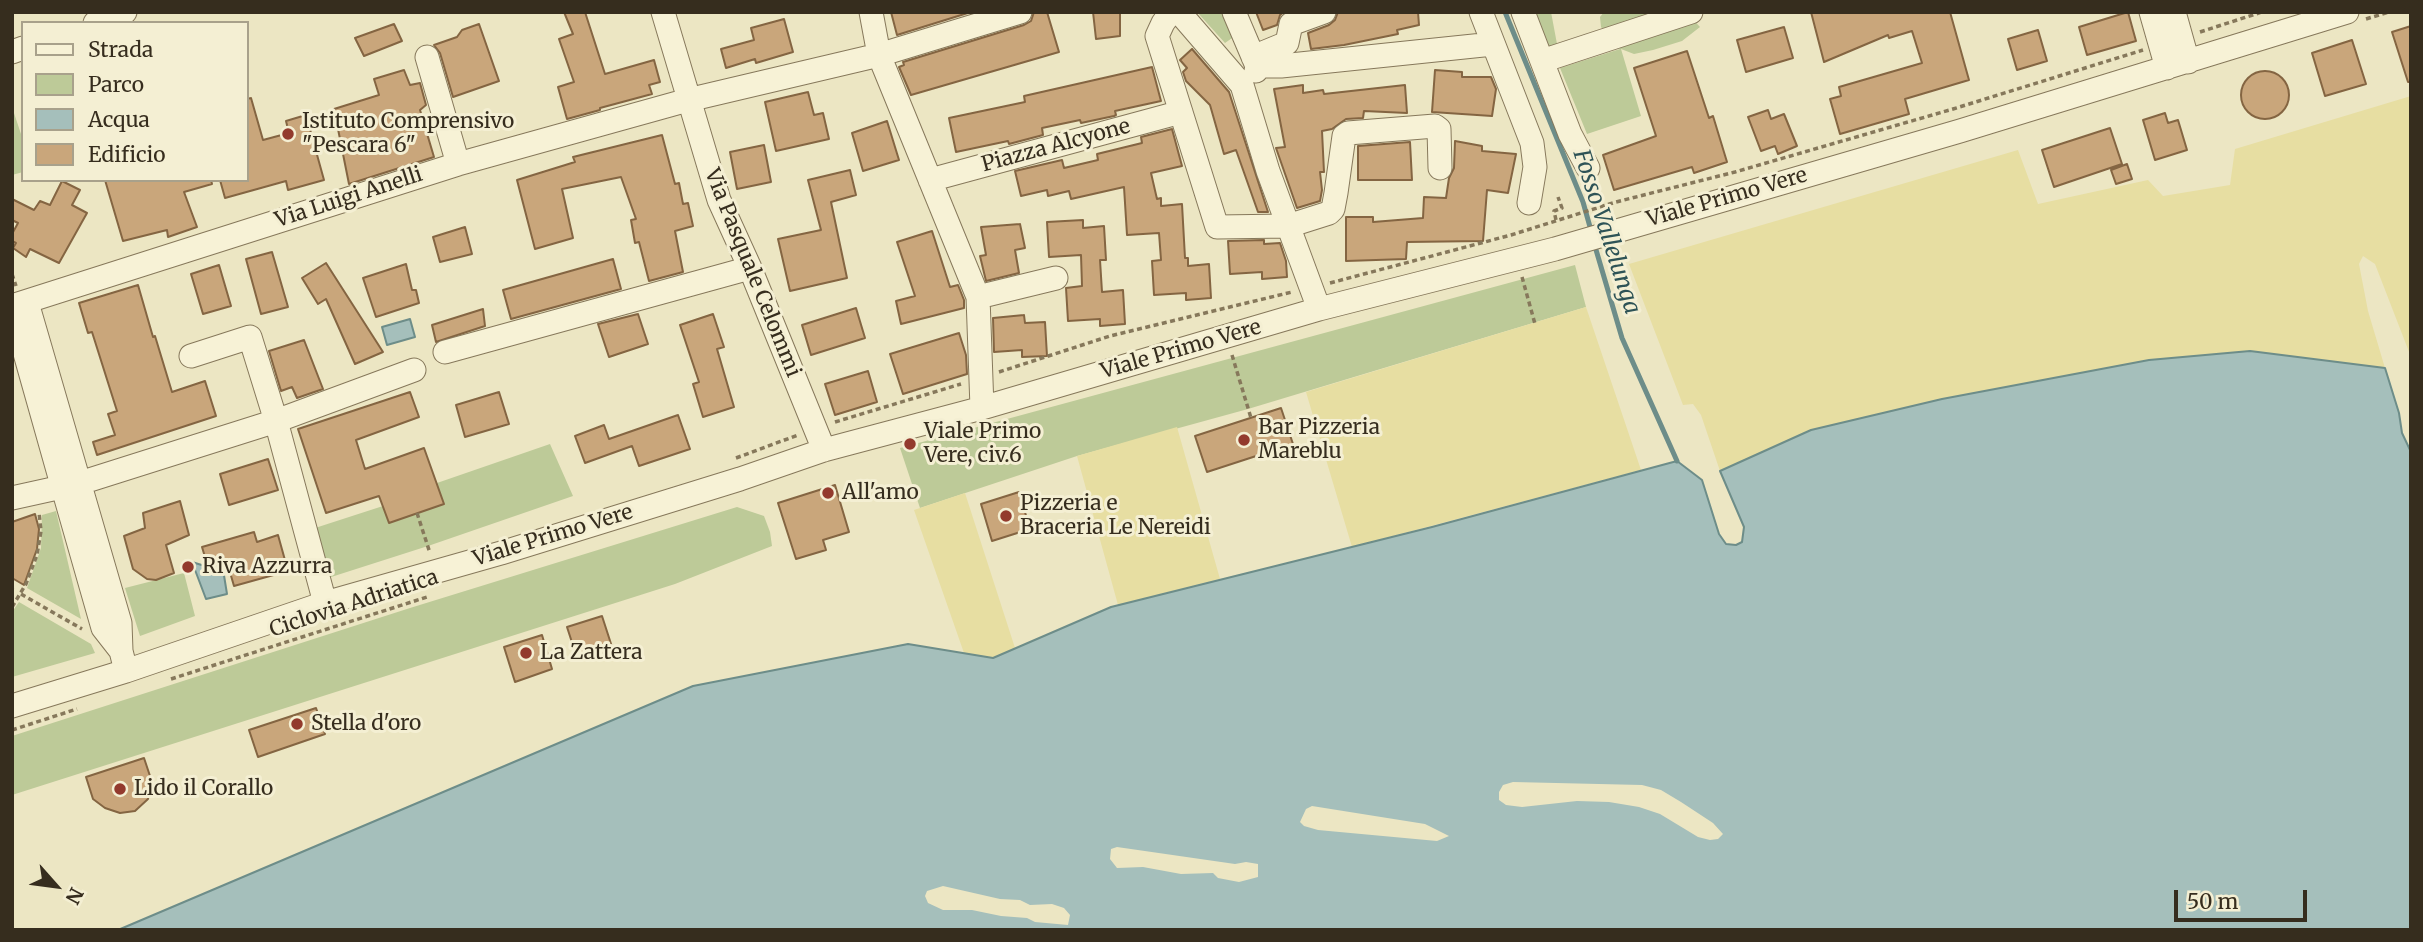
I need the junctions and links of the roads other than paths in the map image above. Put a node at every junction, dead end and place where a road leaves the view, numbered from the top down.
1 (125, 12) edge
2 (663, 12) edge
3 (871, 12) edge
4 (1020, 12) edge
5 (1171, 12) edge
6 (1179, 12) edge
7 (1234, 12) edge
8 (1324, 12) edge
9 (1481, 12) edge
10 (1524, 12) edge
11 (1691, 12) edge
12 (2151, 12) edge
13 (2174, 12) edge
14 (2347, 12) edge
15 (100, 21) edge
16 (2171, 41) junction
17 (1493, 44) junction
18 (879, 55) junction
19 (426, 57) dead end
20 (1255, 61) junction
21 (1542, 61) junction
22 (2177, 65) junction
23 (1242, 85) junction
24 (688, 100) junction
25 (1181, 112) junction
26 (458, 164) junction
27 (1440, 168) dead end
28 (1588, 168) dead end
29 (930, 180) junction
30 (1529, 203) dead end
31 (1288, 226) junction
32 (750, 268) junction
33 (1056, 278) dead end
34 (978, 297) junction
35 (17, 304) edge
36 (1319, 309) junction
37 (445, 352) dead end
38 (191, 356) dead end
39 (414, 370) dead end
40 (982, 408) junction
41 (276, 421) junction
42 (824, 450) junction
43 (72, 485) junction
44 (12, 498) edge
45 (325, 603) junction
46 (123, 661) junction
47 (12, 706) edge

1 - 15 street
2 - 24 street, Via Pasquale Celommi
3 - 18 street
4 - 18 street
5 - 25 street
6 - 23 street
7 - 20 street
8 - 20 street
9 - 17 street
10 - 21 street
11 - 21 street
12 - 16 street
13 - 16 street
14 - 22 street, Viale Primo Vere
16 - 22 street
17 - 20 street
17 - 30 street
18 - 24 street
18 - 29 street
19 - 26 street
20 - 23 street
21 - 28 street
22 - 36 street, Viale Primo Vere
23 - 31 street
24 - 26 street, Via Luigi Anelli
24 - 32 street, Via Pasquale Celommi
25 - 29 street, Piazza Alcyone
25 - 31 street
26 - 35 street, Via Luigi Anelli
27 - 31 street
29 - 34 street
31 - 36 street
32 - 37 street
32 - 42 street, Via Pasquale Celommi
33 - 34 street
34 - 40 street
35 - 43 street
36 - 40 street, Viale Primo Vere
38 - 41 street
39 - 41 street
40 - 42 street, Viale Primo Vere
41 - 43 street
41 - 45 street
42 - 45 street, Viale Primo Vere
43 - 44 street
43 - 46 street
45 - 46 street, Viale Primo Vere
46 - 47 street, Viale Primo Vere

